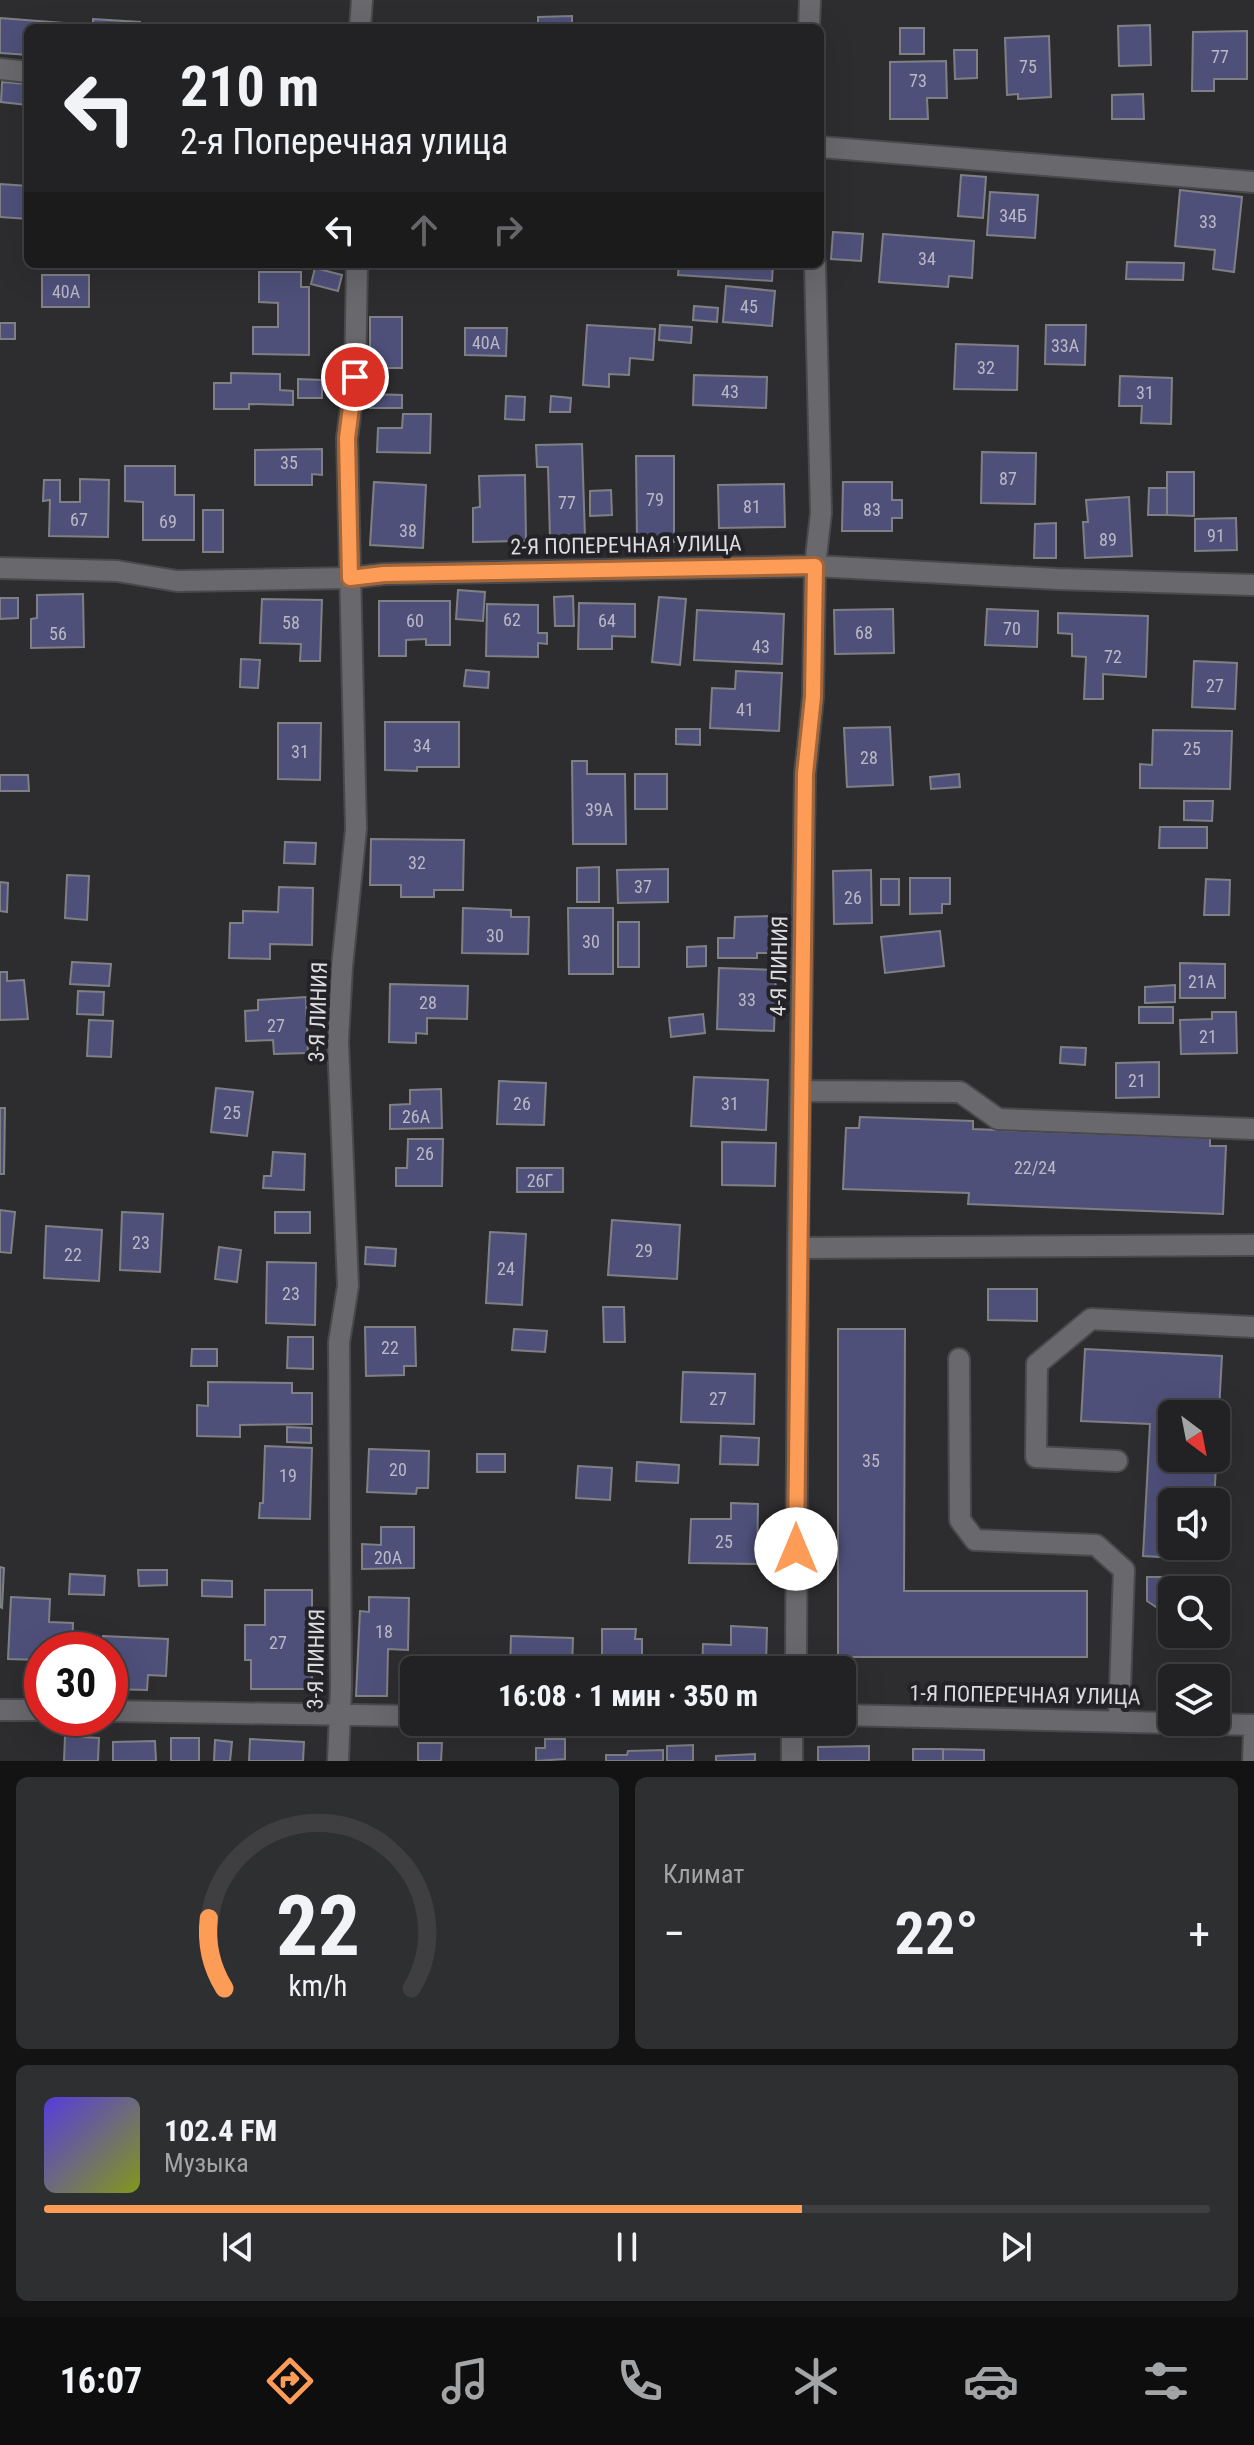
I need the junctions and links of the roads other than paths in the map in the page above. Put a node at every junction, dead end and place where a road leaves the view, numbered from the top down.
1 (362, 0) edge
2 (810, 0) edge
3 (360, 24) edge
4 (809, 24) edge
5 (0, 69) edge
6 (24, 72) edge
7 (824, 147) edge
8 (1254, 182) edge
9 (357, 268) edge
10 (815, 268) edge
11 (815, 566) junction
12 (0, 568) edge
13 (350, 578) junction
14 (1254, 585) edge
15 (802, 1091) junction
16 (1254, 1129) edge
17 (1254, 1245) edge
18 (798, 1248) junction
19 (1254, 1327) edge
20 (959, 1359) dead end
21 (1117, 1461) dead end
22 (796, 1656) edge
23 (0, 1710) edge
24 (24, 1710) edge
25 (128, 1711) edge
26 (339, 1714) junction
27 (856, 1715) edge
28 (400, 1716) edge
29 (1119, 1720) junction
30 (1254, 1727) edge
31 (792, 1736) edge
32 (338, 1761) edge
33 (792, 1761) edge
34 (1253, 1761) edge

1 - 3 street
2 - 4 street
5 - 6 street
7 - 8 street
9 - 13 street, 3-Я ЛИНИЯ
10 - 11 street, 4-Я ЛИНИЯ
11 - 13 street, 2-Я ПОПЕРЕЧНАЯ УЛИЦА
11 - 14 street, 2-Я ПОПЕРЕЧНАЯ УЛИЦА
11 - 15 street, 4-Я ЛИНИЯ
12 - 13 street, 2-Я ПОПЕРЕЧНАЯ УЛИЦА
13 - 26 street, 3-Я ЛИНИЯ
15 - 16 street
15 - 18 street, 4-Я ЛИНИЯ
17 - 18 street
18 - 22 street, 4-Я ЛИНИЯ
19 - 21 street
20 - 29 street
23 - 24 street
25 - 26 street
26 - 28 street
26 - 32 street, 3-Я ЛИНИЯ
27 - 29 street, 1-Я ПОПЕРЕЧНАЯ УЛИЦА
29 - 30 street, 1-Я ПОПЕРЕЧНАЯ УЛИЦА
30 - 34 street
31 - 33 street

